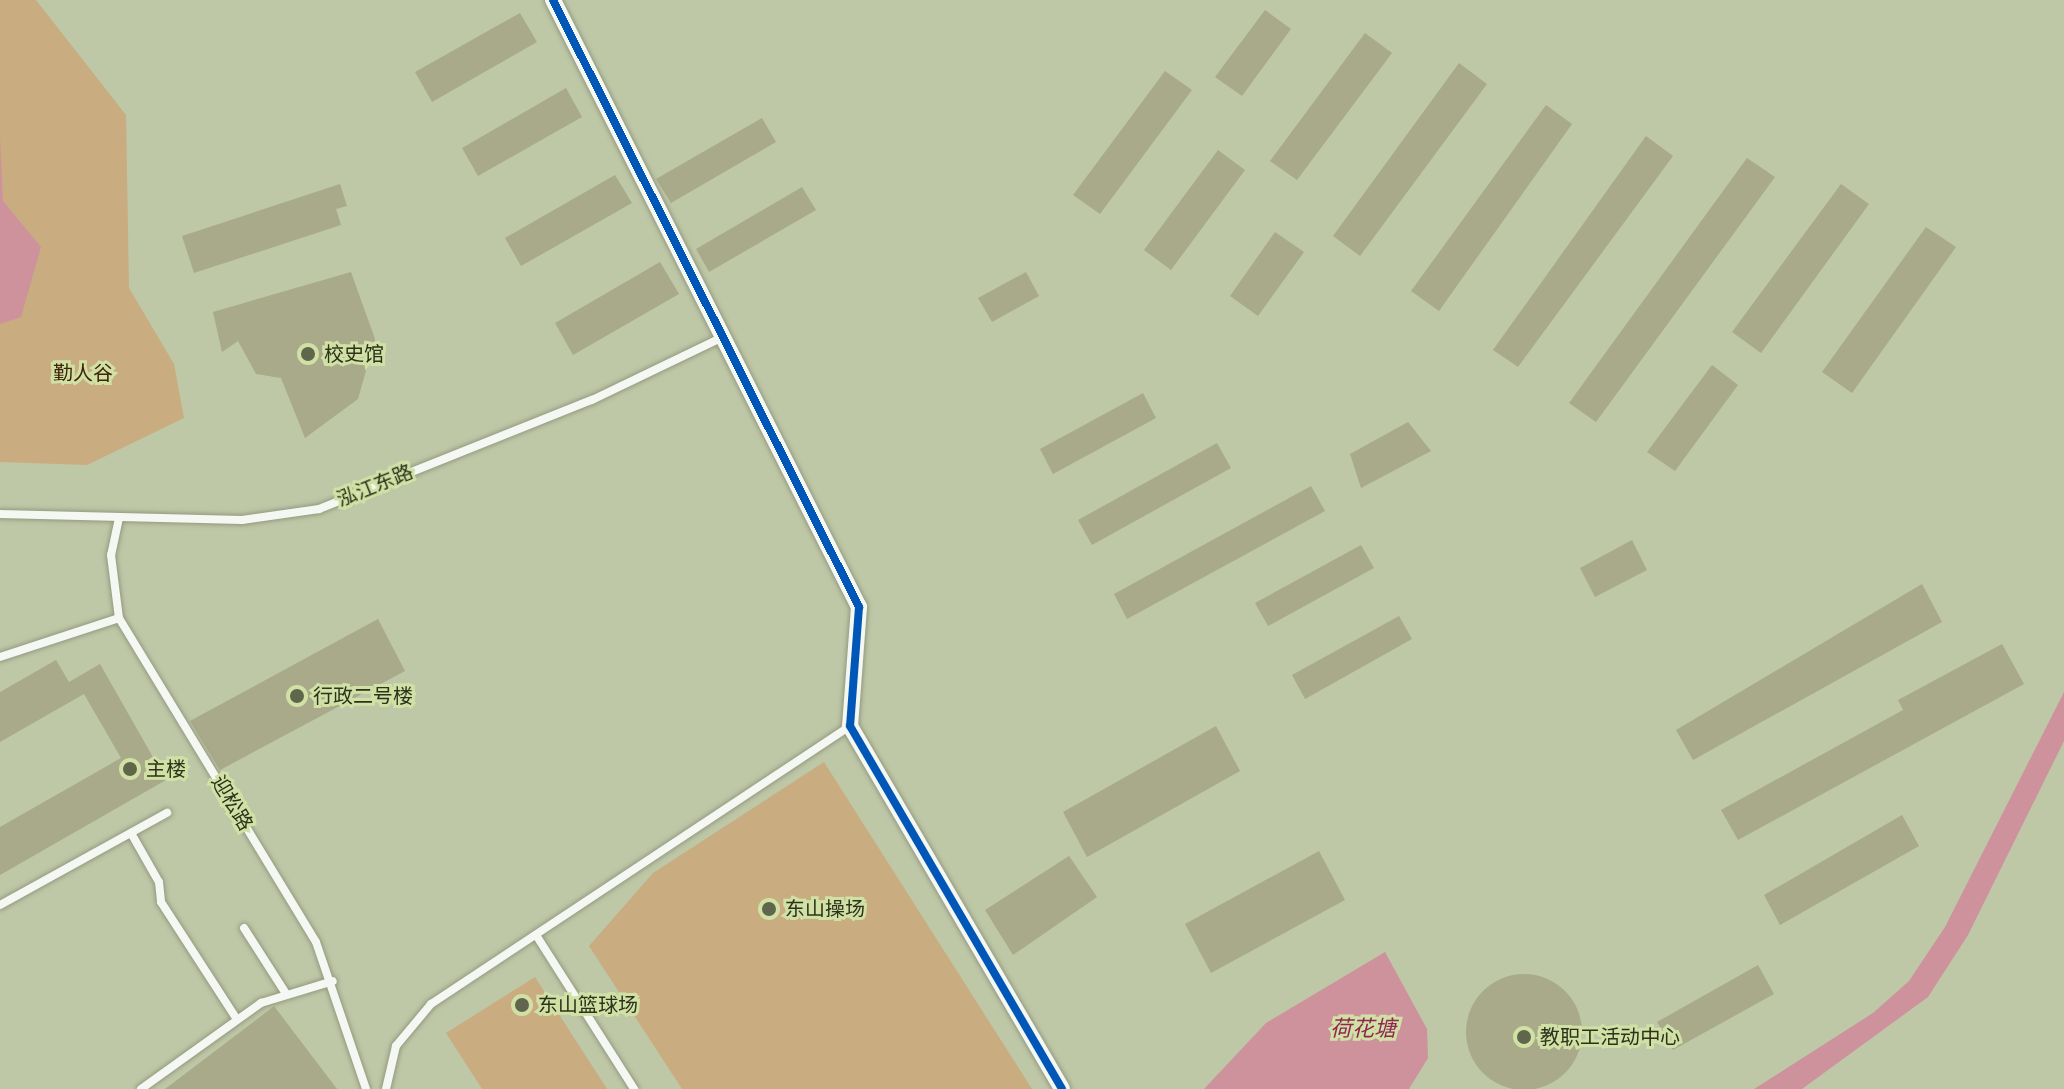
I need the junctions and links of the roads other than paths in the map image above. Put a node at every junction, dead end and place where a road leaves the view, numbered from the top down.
1 (553, 0) edge
2 (724, 336) junction
3 (0, 514) edge
4 (119, 518) junction
5 (119, 618) junction
6 (0, 657) edge
7 (850, 726) junction
8 (167, 813) dead end
9 (131, 833) junction
10 (0, 905) edge
11 (244, 928) dead end
12 (536, 935) junction
13 (333, 981) junction
14 (285, 992) junction
15 (236, 1018) junction
16 (141, 1089) edge
17 (366, 1089) edge
18 (386, 1089) edge
19 (634, 1089) edge
20 (1062, 1089) edge

1 - 2 street
2 - 4 lane, 泓江东路
2 - 7 street
3 - 4 lane, 泓江东路
4 - 5 lane, 迎松路
5 - 6 lane
5 - 13 lane, 迎松路
7 - 12 lane
7 - 20 street
8 - 9 lane
9 - 10 lane
9 - 15 lane
11 - 14 lane
12 - 18 lane
12 - 19 lane
13 - 14 lane
13 - 17 lane, 迎松路
14 - 15 lane
15 - 16 lane

